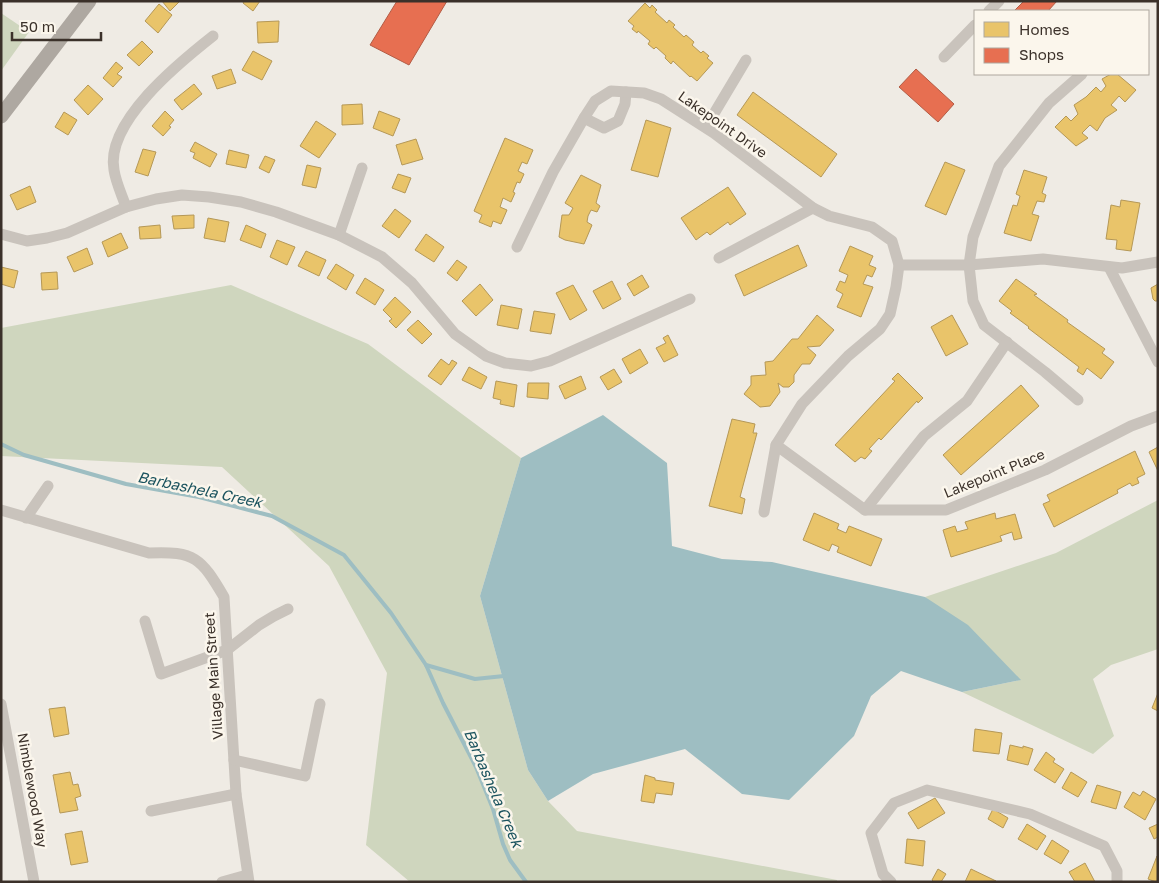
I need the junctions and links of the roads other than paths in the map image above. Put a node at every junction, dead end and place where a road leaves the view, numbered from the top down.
1 (89, 1) edge
2 (974, 26) edge
3 (213, 36) dead end
4 (944, 57) dead end
5 (746, 60) dead end
6 (1081, 75) edge
7 (626, 92) junction
8 (1, 116) edge
9 (584, 118) junction
10 (706, 128) junction
11 (362, 168) dead end
12 (126, 207) junction
13 (813, 208) junction
14 (1, 234) edge
15 (339, 235) junction
16 (517, 247) dead end
17 (719, 258) dead end
18 (1158, 262) edge
19 (900, 265) junction
20 (969, 266) junction
21 (1109, 267) junction
22 (690, 299) dead end
23 (1007, 342) junction
24 (1158, 362) edge
25 (1078, 400) dead end
26 (1158, 416) edge
27 (776, 445) junction
28 (48, 486) dead end
29 (1, 510) edge
30 (865, 510) junction
31 (764, 512) dead end
32 (26, 518) junction
33 (288, 610) dead end
34 (145, 621) dead end
35 (227, 650) junction
36 (1, 704) edge
37 (320, 704) dead end
38 (234, 760) junction
39 (236, 794) junction
40 (151, 811) dead end
41 (248, 878) edge
42 (34, 882) edge
43 (222, 882) edge
44 (892, 882) edge
45 (1116, 882) edge

1 - 8 main road
2 - 4 street
3 - 12 street
5 - 10 street
6 - 20 street
7 - 9 street, Lakepoint Drive
7 - 9 street
7 - 10 street, Lakepoint Drive
9 - 16 street, Lakepoint Drive
10 - 13 street, Lakepoint Drive
11 - 15 street
12 - 14 street
12 - 15 street
13 - 17 street
13 - 19 street, Lakepoint Drive
15 - 22 street
18 - 21 street
19 - 20 street
19 - 27 street
20 - 21 street
20 - 23 street
21 - 24 street
23 - 25 street
23 - 30 street
26 - 30 street, Lakepoint Place
27 - 30 street
27 - 31 street
28 - 32 street
29 - 32 street, Village Main Street
32 - 35 street, Village Main Street
33 - 35 street
34 - 35 street
35 - 38 street, Village Main Street
36 - 42 street, Nimblewood Way
37 - 38 street
38 - 39 street, Village Main Street
39 - 40 street
39 - 41 street, Village Main Street
41 - 43 street
44 - 45 street

